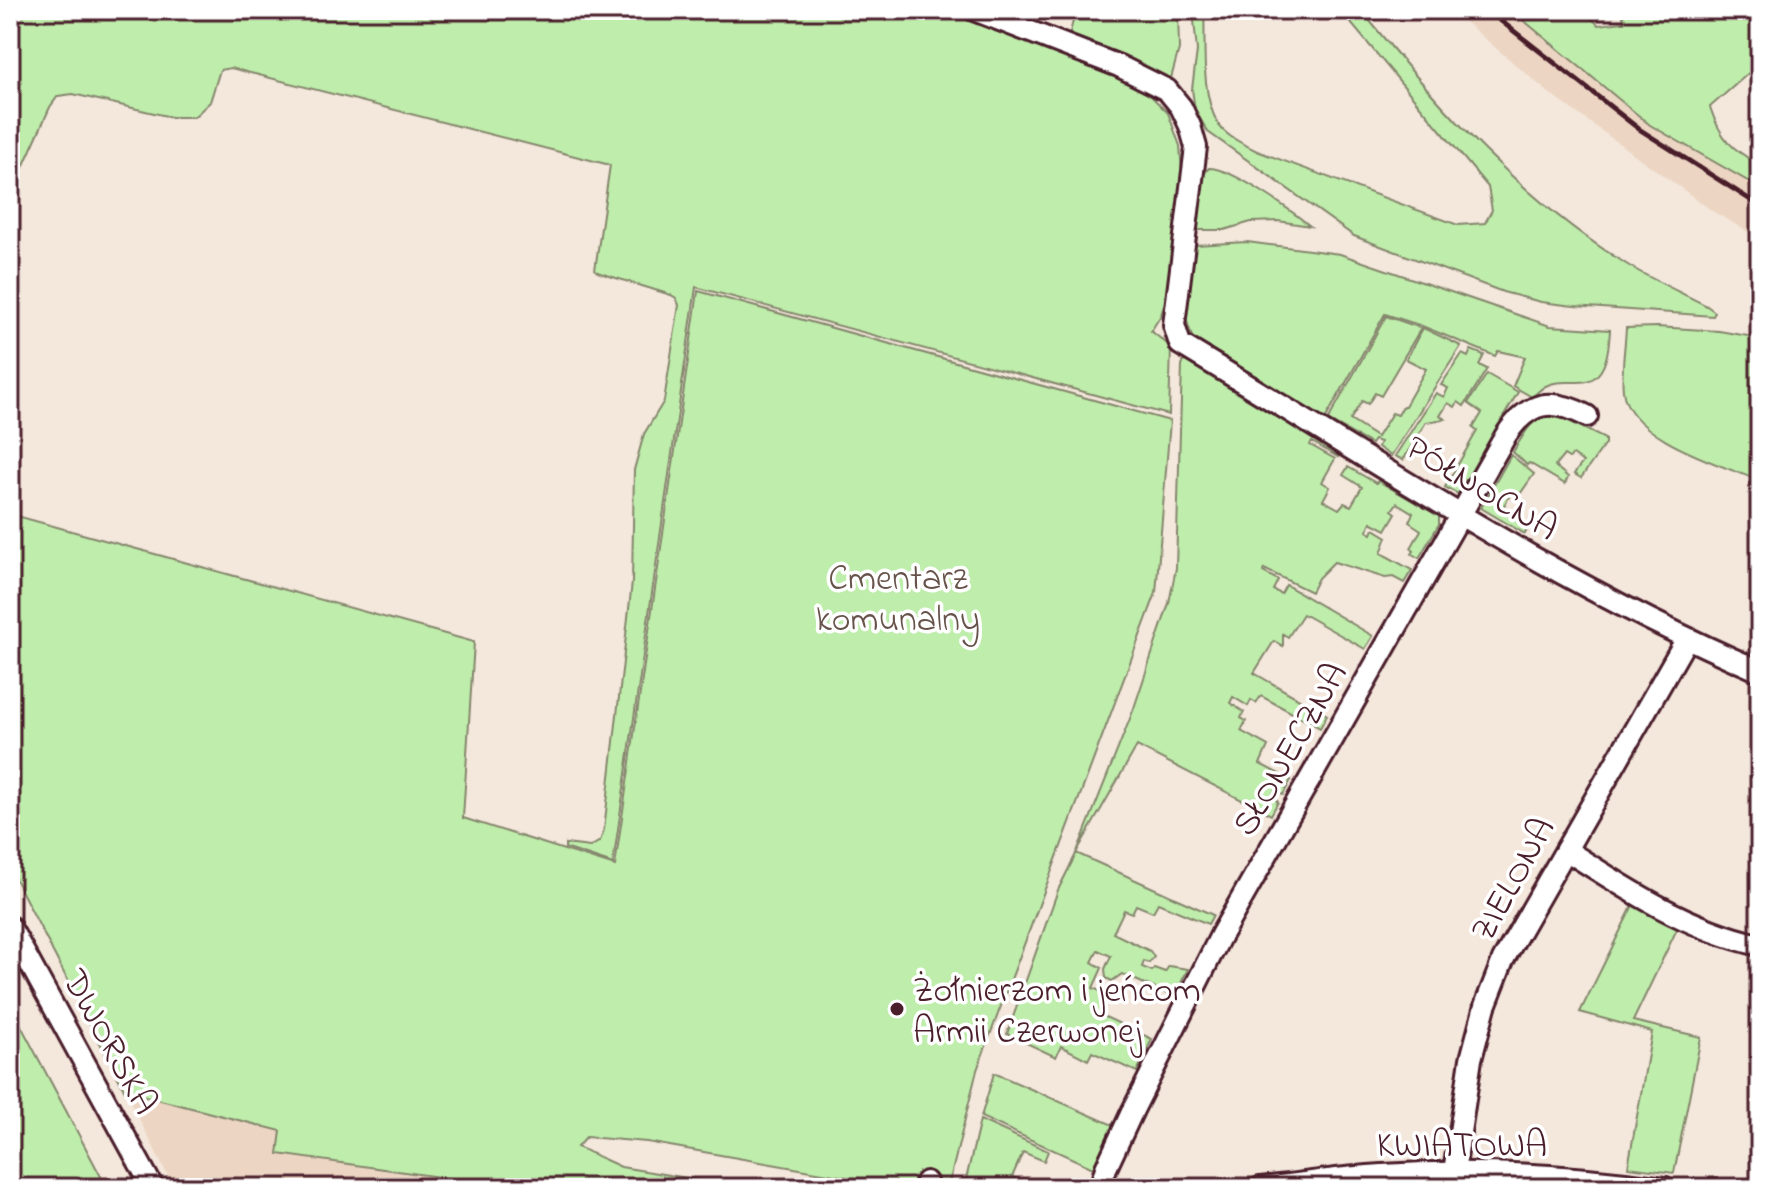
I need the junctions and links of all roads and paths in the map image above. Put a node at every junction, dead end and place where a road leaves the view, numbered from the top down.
1 (974, 10) edge
2 (1587, 416) dead end
3 (1461, 513) junction
4 (1686, 640) junction
5 (1760, 671) edge
6 (1566, 850) junction
7 (10, 927) edge
8 (1760, 945) edge
9 (1454, 1172) junction
10 (153, 1188) edge
11 (1100, 1188) edge
12 (1260, 1188) edge
13 (1665, 1188) edge

1 - 3 street, PÓŁNOCNA
2 - 3 street, SŁONECZNA
3 - 4 street, PÓŁNOCNA
3 - 11 street, SŁONECZNA
4 - 5 street, PÓŁNOCNA
4 - 6 street, ZIELONA
6 - 8 street
6 - 9 street, ZIELONA
7 - 10 street, DWORSKA
9 - 12 street, KWIATOWA
9 - 13 street, KWIATOWA

